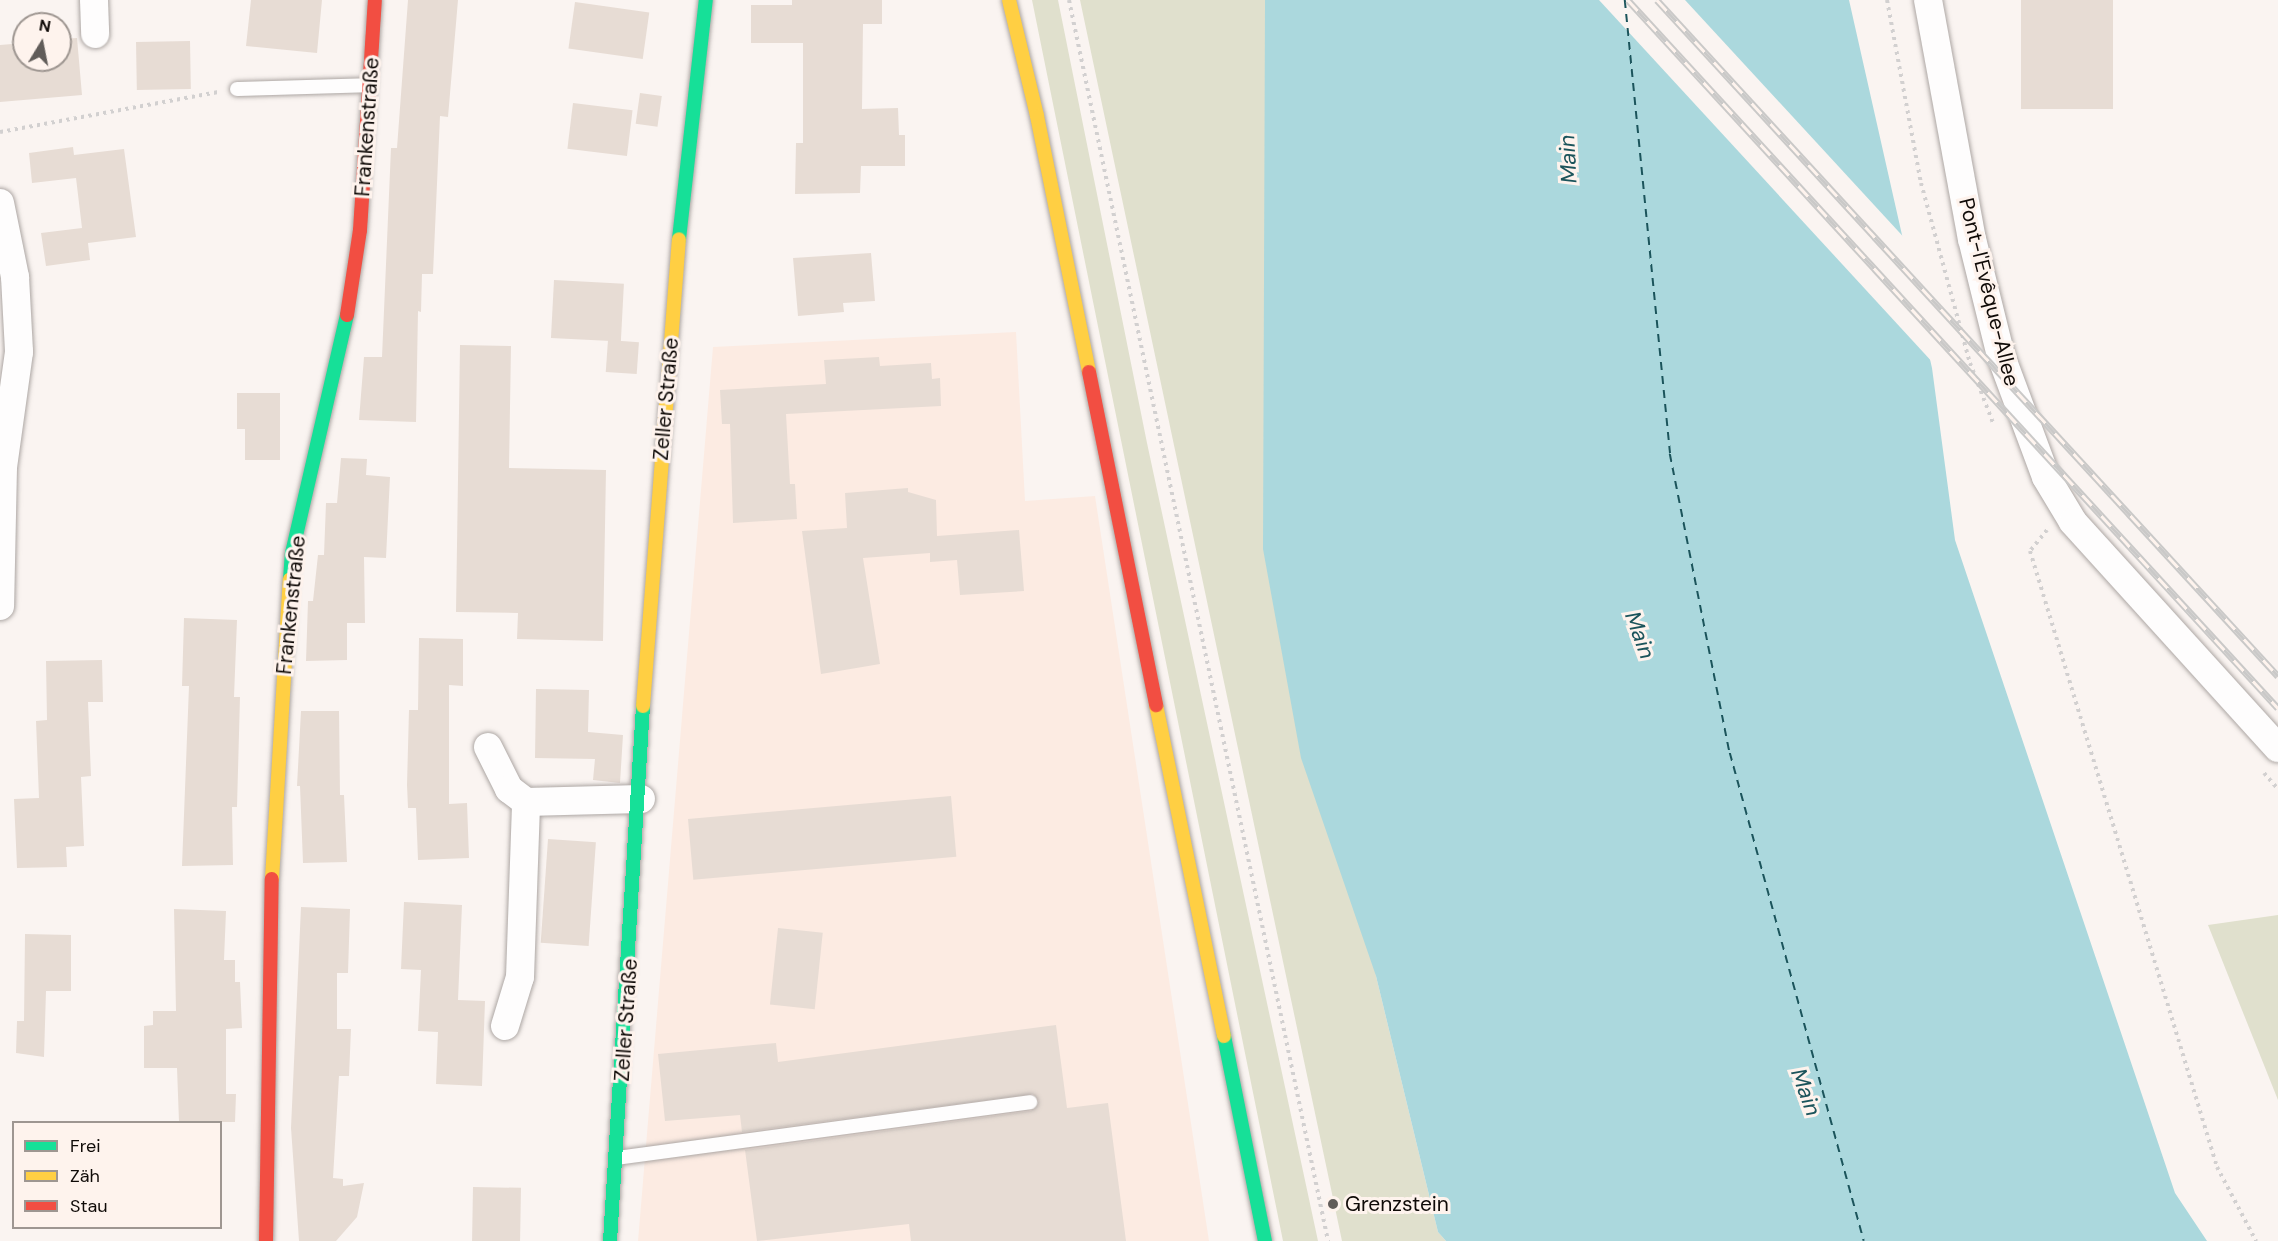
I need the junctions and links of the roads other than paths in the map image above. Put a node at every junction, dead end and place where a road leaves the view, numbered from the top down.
1 (94, 0) edge
2 (375, 0) edge
3 (706, 0) edge
4 (1009, 0) edge
5 (1928, 0) edge
6 (95, 34) dead end
7 (368, 85) junction
8 (237, 88) road end
9 (0, 203) edge
10 (0, 606) edge
11 (488, 747) dead end
12 (2278, 748) edge
13 (641, 799) junction
14 (526, 802) junction
15 (506, 1026) dead end
16 (1030, 1102) dead end
17 (616, 1158) junction
18 (266, 1241) edge
19 (610, 1241) edge
20 (1264, 1241) edge

1 - 6 street
2 - 7 street, Frankenstraße
3 - 13 street, Zeller Straße
4 - 20 street
5 - 12 street, Pont-l'Evêque-Allee
7 - 8 lane
7 - 18 street, Frankenstraße
9 - 10 street
11 - 14 street
13 - 14 street
13 - 17 street, Zeller Straße
14 - 15 street
16 - 17 lane
17 - 19 street, Zeller Straße

